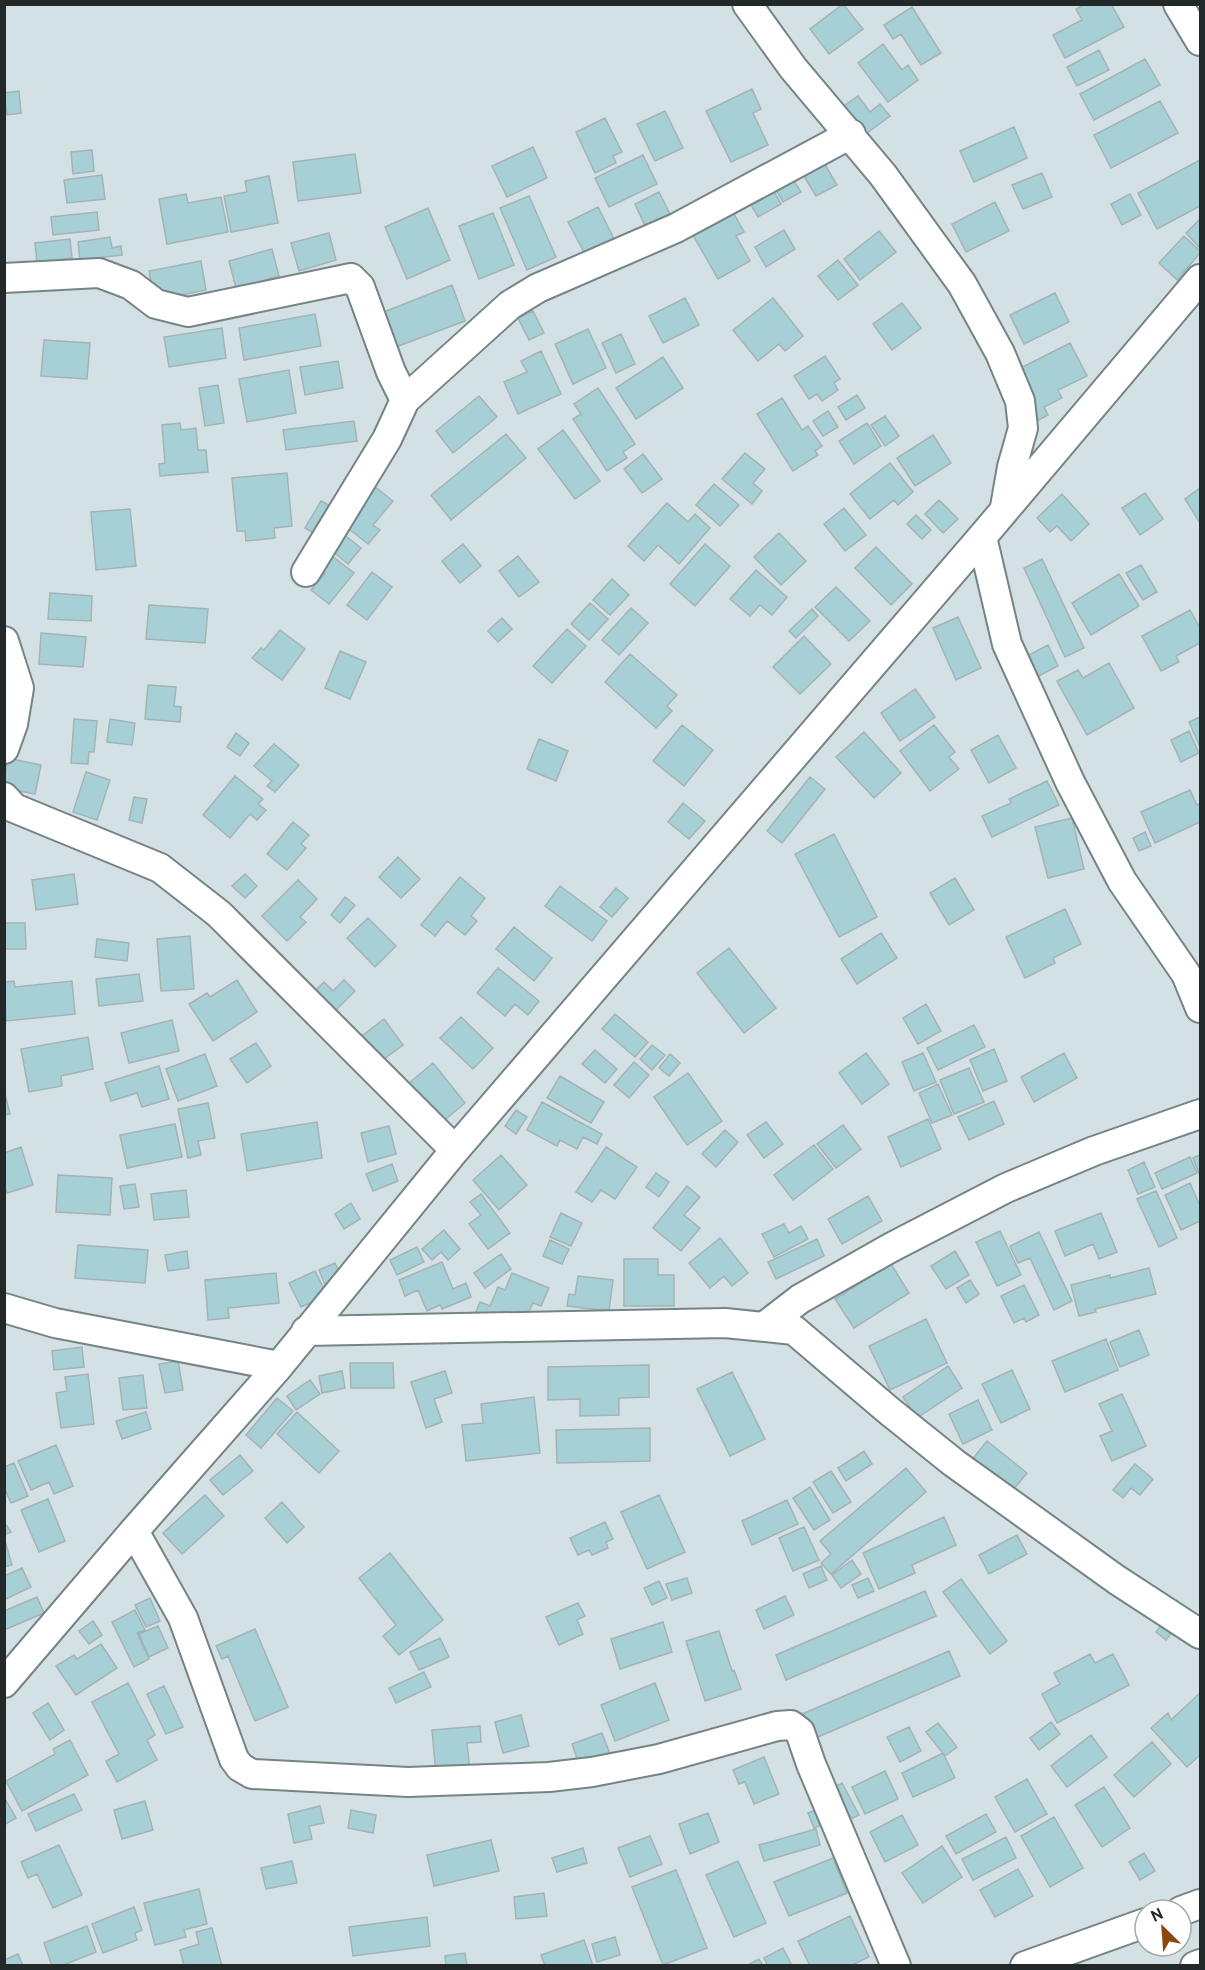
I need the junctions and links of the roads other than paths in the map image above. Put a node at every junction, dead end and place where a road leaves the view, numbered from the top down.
1 (1178, 4) edge
2 (757, 8) edge
3 (1200, 41) edge
4 (851, 134) junction
5 (4, 278) edge
6 (1200, 279) edge
7 (405, 400) junction
8 (1005, 509) junction
9 (982, 537) junction
10 (306, 572) dead end
11 (4, 641) edge
12 (4, 749) edge
13 (4, 797) edge
14 (1200, 1008) edge
15 (1200, 1114) edge
16 (455, 1150) junction
17 (4, 1308) edge
18 (765, 1326) junction
19 (306, 1331) junction
20 (279, 1366) junction
21 (134, 1531) junction
22 (1200, 1634) edge
23 (4, 1683) edge
24 (1133, 1927) edge
25 (1200, 1964) edge
26 (896, 1965) edge
27 (1025, 1965) edge
28 (1196, 1965) edge

1 - 3 street
2 - 4 street
4 - 7 street
4 - 8 street
5 - 7 street
6 - 8 street
7 - 10 street
8 - 9 street
9 - 14 street
9 - 16 street
11 - 12 street
13 - 16 street
15 - 18 street
16 - 19 street
17 - 20 street
18 - 19 street
18 - 22 street
19 - 20 street
20 - 21 street
21 - 23 street
21 - 26 street
24 - 27 street
25 - 28 street

